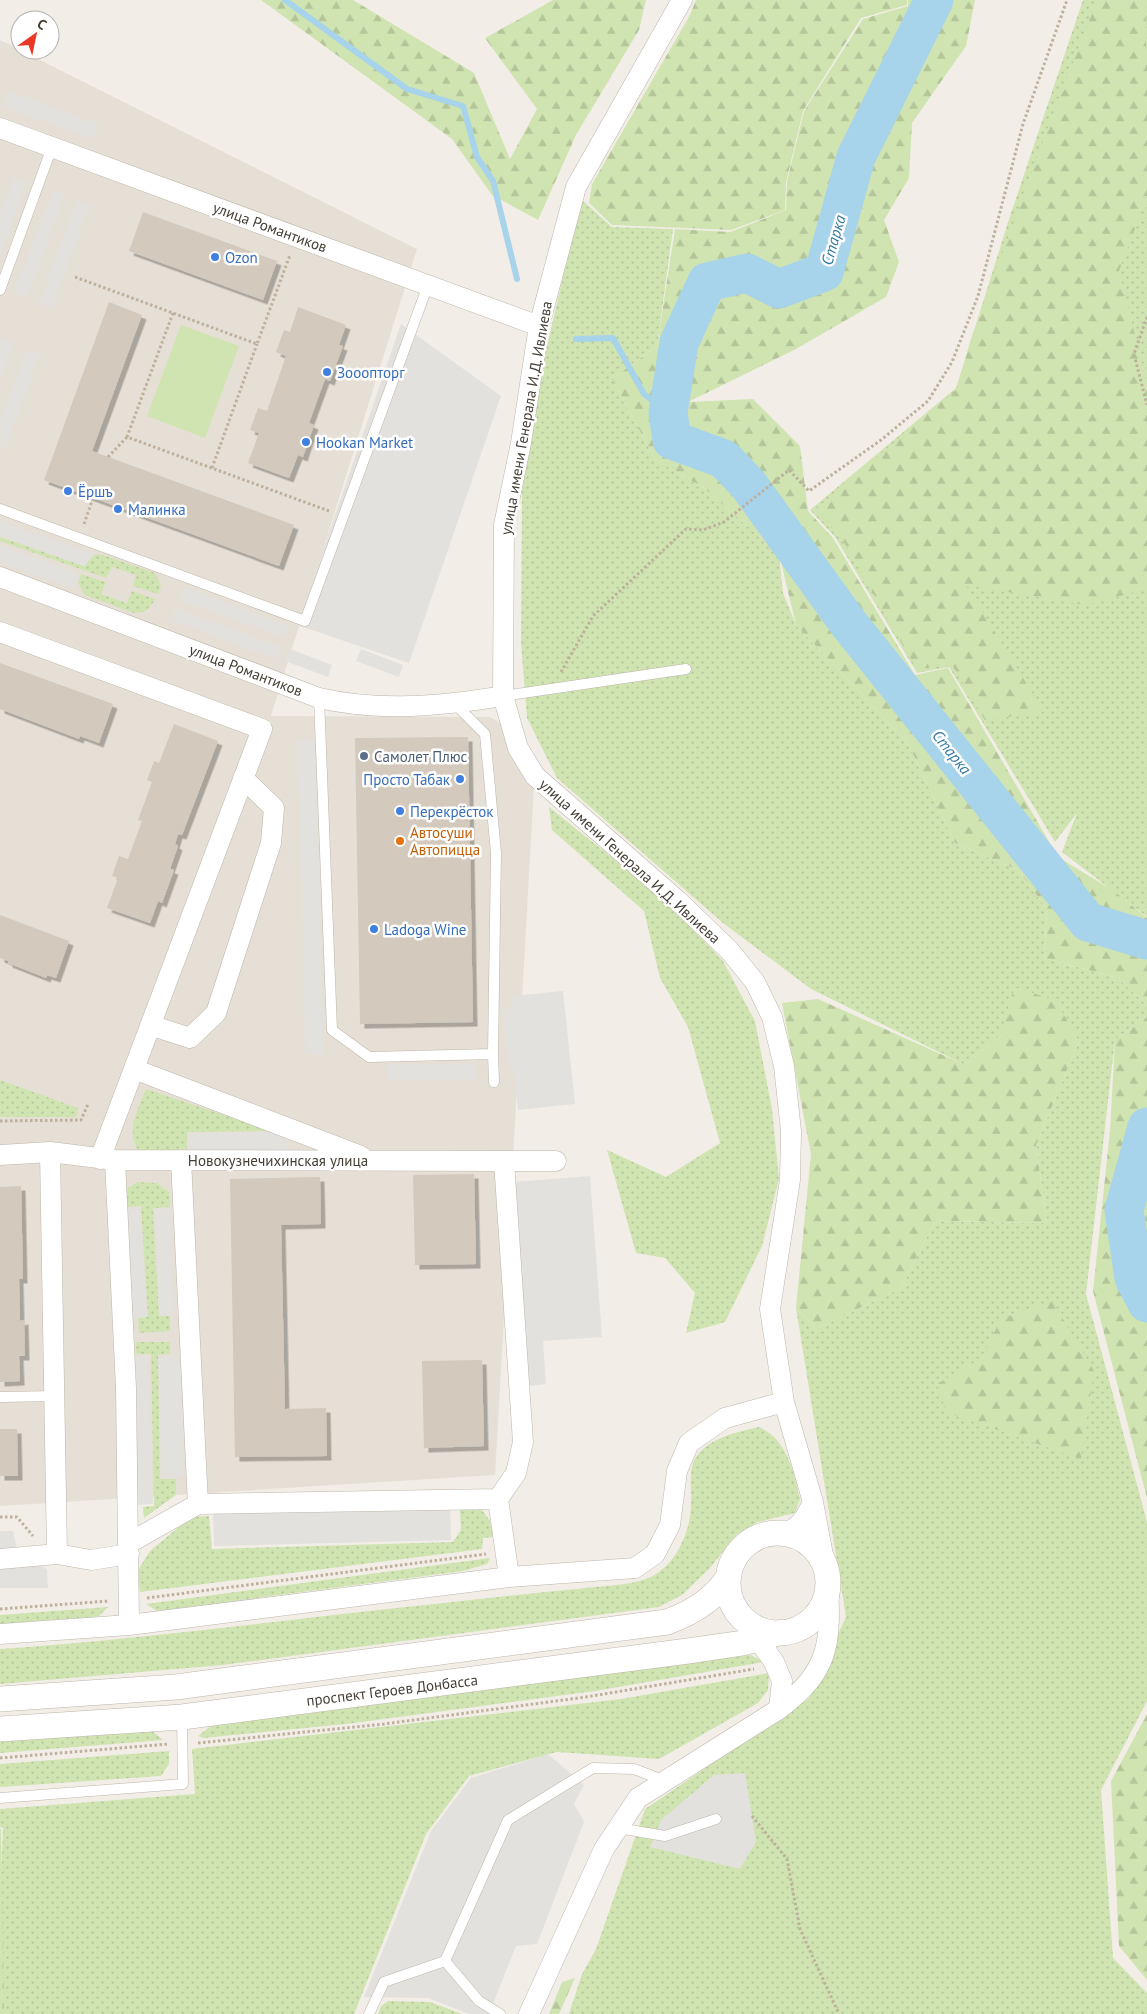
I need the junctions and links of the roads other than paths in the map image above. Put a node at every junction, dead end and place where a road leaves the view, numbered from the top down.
1 (682, 0) edge
2 (0, 128) edge
3 (52, 147) junction
4 (428, 285) junction
5 (0, 290) edge
6 (539, 326) junction
7 (0, 509) edge
8 (0, 577) edge
9 (0, 632) edge
10 (686, 670) dead end
11 (503, 696) junction
12 (319, 698) junction
13 (455, 704) junction
14 (243, 778) junction
15 (150, 1025) junction
16 (493, 1054) junction
17 (134, 1069) junction
18 (494, 1082) dead end
19 (50, 1152) junction
20 (0, 1155) edge
21 (108, 1160) junction
22 (181, 1160) junction
23 (373, 1160) junction
24 (504, 1161) junction
25 (556, 1161) dead end
26 (56, 1396) junction
27 (0, 1397) edge
28 (784, 1402) junction
29 (498, 1499) junction
30 (813, 1502) junction
31 (198, 1504) junction
32 (784, 1533) junction
33 (129, 1548) junction
34 (53, 1555) junction
35 (0, 1559) edge
36 (827, 1575) junction
37 (729, 1576) junction
38 (509, 1577) junction
39 (741, 1616) junction
40 (129, 1625) junction
41 (782, 1632) junction
42 (0, 1634) edge
43 (758, 1639) junction
44 (0, 1699) edge
45 (779, 1709) junction
46 (182, 1717) junction
47 (0, 1729) edge
48 (665, 1780) junction
49 (0, 1798) edge
50 (716, 1819) dead end
51 (618, 1828) junction
52 (445, 1961) junction
53 (369, 2014) edge
54 (500, 2014) edge
55 (529, 2014) edge

1 - 6 street, улица имени Генерала И.Д. Ивлиева
2 - 3 street, улица Романтиков
3 - 4 street, улица Романтиков
3 - 5 lane
4 - 6 street, улица Романтиков
4 - 7 lane
6 - 11 street, улица имени Генерала И.Д. Ивлиева
8 - 12 street, улица Романтиков
9 - 14 street
10 - 11 lane
11 - 13 street, улица Романтиков
11 - 28 street, улица имени Генерала И.Д. Ивлиева
12 - 13 street, улица Романтиков
12 - 16 lane
13 - 16 lane
14 - 15 street
14 - 15 street
15 - 17 street
16 - 18 lane
17 - 21 street
17 - 23 street
19 - 20 street, Новокузнечихинская улица
19 - 21 street, Новокузнечихинская улица
19 - 26 street
21 - 22 street, Новокузнечихинская улица
21 - 33 street
22 - 23 street, Новокузнечихинская улица
22 - 31 street
23 - 24 street, Новокузнечихинская улица
24 - 25 street, Новокузнечихинская улица
24 - 29 street
26 - 27 lane
26 - 34 street
28 - 30 street, улица имени Генерала И.Д. Ивлиева
28 - 38 street
29 - 31 street
29 - 38 street
30 - 32 street
30 - 36 street, улица имени Генерала И.Д. Ивлиева
31 - 33 street
32 - 36 street
32 - 37 street
33 - 34 street
33 - 40 street
34 - 35 street
36 - 41 street
36 - 45 street, улица имени Генерала И.Д. Ивлиева
37 - 39 street
37 - 44 street, проспект Героев Донбасса
38 - 40 street
39 - 41 street
39 - 43 street
40 - 42 street
41 - 43 street, проспект Героев Донбасса
43 - 45 street
43 - 46 street, проспект Героев Донбасса
45 - 48 street, улица имени Генерала И.Д. Ивлиева
46 - 47 street, проспект Героев Донбасса
46 - 49 lane
48 - 51 street, улица имени Генерала И.Д. Ивлиева
48 - 52 lane
50 - 51 lane
51 - 55 street, улица имени Генерала И.Д. Ивлиева
52 - 53 lane
52 - 54 lane

